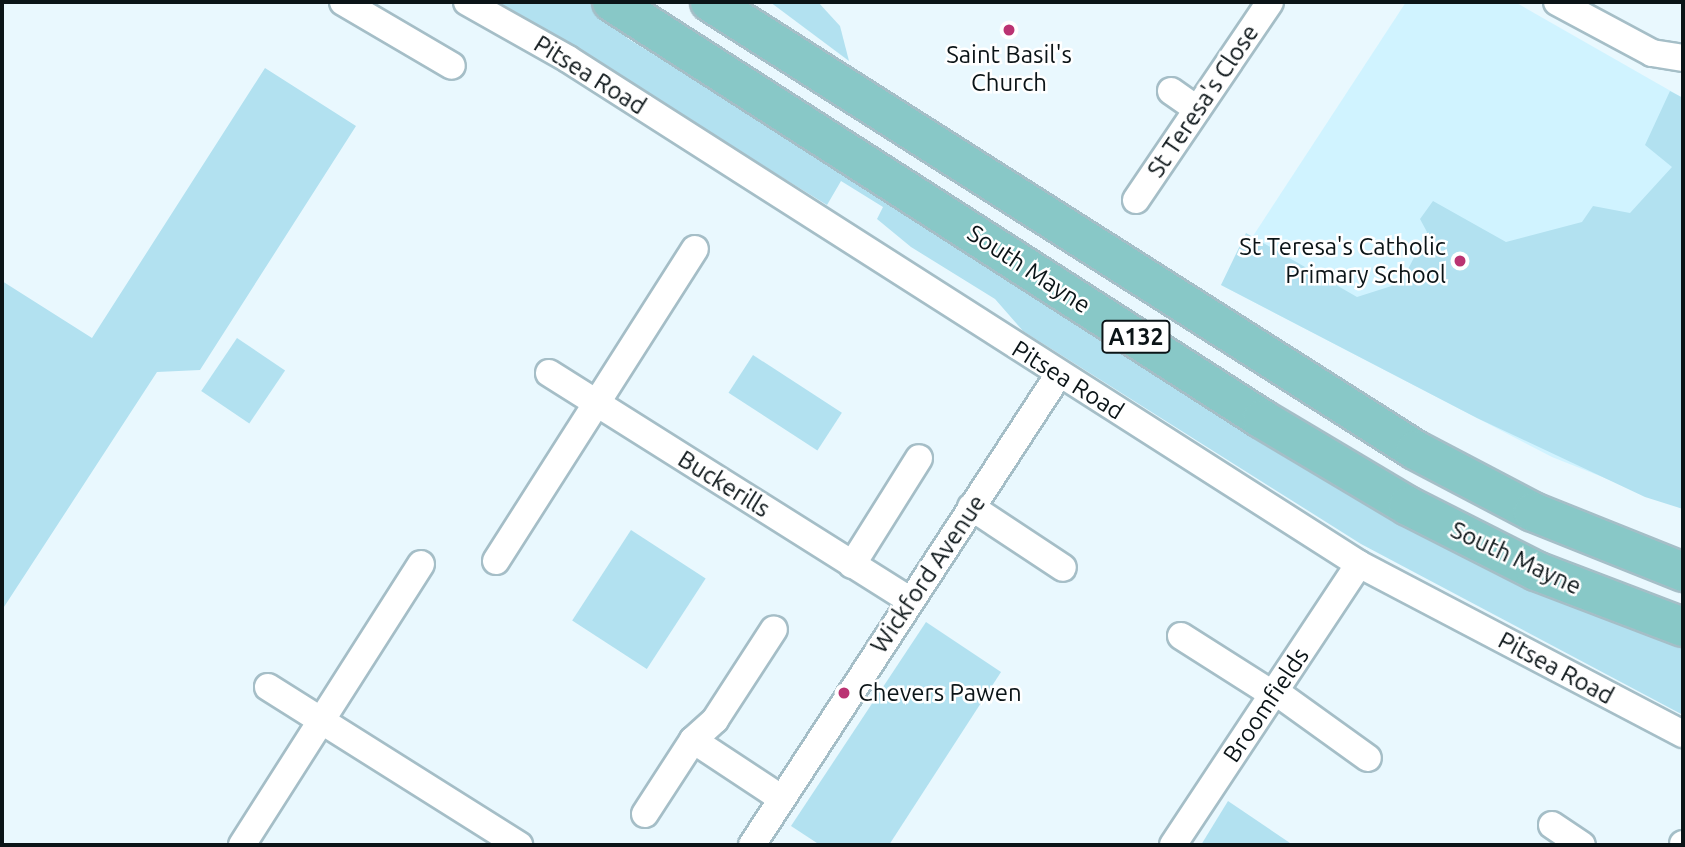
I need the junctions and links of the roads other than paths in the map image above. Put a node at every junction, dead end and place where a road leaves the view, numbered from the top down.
1 (343, 2) edge
2 (467, 2) edge
3 (612, 2) edge
4 (710, 2) edge
5 (1270, 2) edge
6 (1557, 2) edge
7 (373, 10) edge
8 (1683, 58) edge
9 (452, 66) dead end
10 (1171, 91) dead end
11 (1197, 109) junction
12 (1136, 200) dead end
13 (695, 249) dead end
14 (549, 373) dead end
15 (1059, 374) junction
16 (597, 403) junction
17 (919, 458) dead end
18 (971, 507) junction
19 (496, 561) dead end
20 (421, 564) dead end
21 (1359, 564) junction
22 (852, 565) junction
23 (1063, 568) dead end
24 (1683, 572) edge
25 (910, 600) junction
26 (1683, 627) edge
27 (774, 629) dead end
28 (1181, 636) dead end
29 (268, 687) dead end
30 (1275, 693) junction
31 (323, 720) junction
32 (1683, 734) edge
33 (693, 740) junction
34 (1368, 758) dead end
35 (781, 798) junction
36 (645, 814) dead end
37 (1552, 825) dead end
38 (242, 845) edge
39 (519, 845) edge
40 (752, 845) edge
41 (1173, 845) edge
42 (1582, 845) edge

1 - 7 street
2 - 15 street, Pitsea Road
3 - 26 main road, South Mayne / A132
4 - 24 main road, South Mayne / A132
5 - 11 street, St Teresa's Close
6 - 8 street
7 - 9 street
10 - 11 street
11 - 12 street, St Teresa's Close
13 - 16 street
14 - 16 street, Buckerills
15 - 18 street, Wickford Avenue
15 - 21 street, Pitsea Road
16 - 19 street
16 - 22 street, Buckerills
17 - 22 street
18 - 23 street
18 - 25 street, Wickford Avenue
20 - 31 street
21 - 30 street, Broomfields
21 - 32 street, Pitsea Road
22 - 25 street, Buckerills
25 - 35 street, Wickford Avenue
27 - 33 street
28 - 30 street
29 - 31 street
30 - 34 street
30 - 41 street, Broomfields
31 - 38 street
31 - 39 street
33 - 35 street
33 - 36 street
35 - 40 street, Wickford Avenue
37 - 42 street

